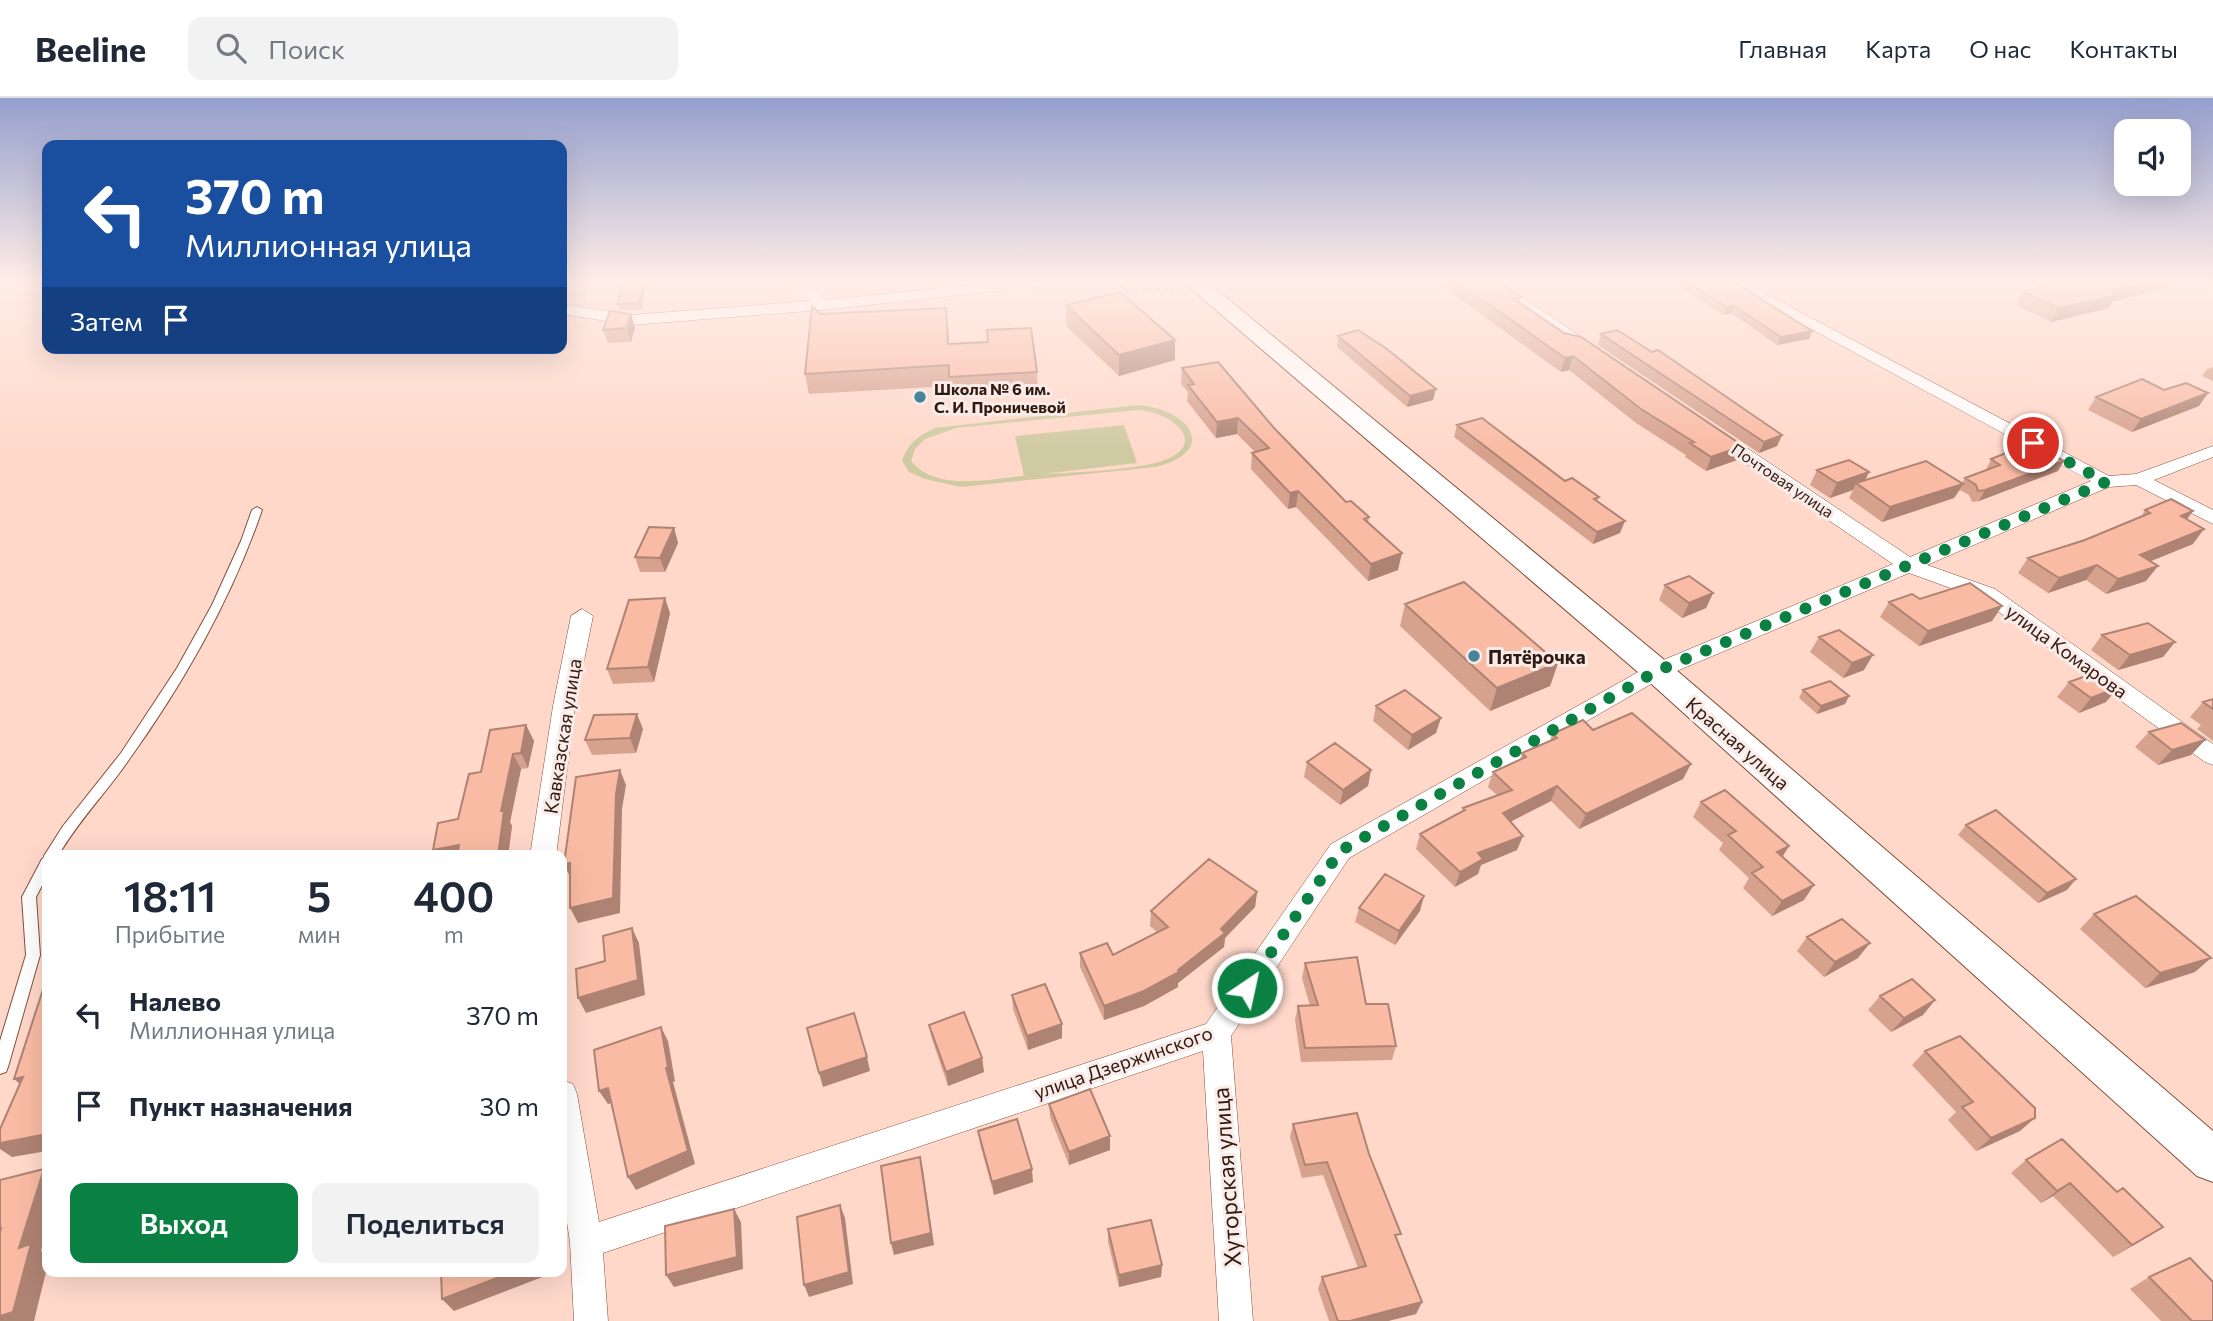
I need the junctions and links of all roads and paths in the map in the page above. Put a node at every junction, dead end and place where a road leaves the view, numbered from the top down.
1 (1259, 337) edge
2 (1572, 337) edge
3 (1835, 337) edge
4 (1610, 363) edge
5 (1702, 426) edge
6 (2213, 451) edge
7 (2139, 479) junction
8 (2106, 482) junction
9 (257, 510) dead end
10 (2213, 518) edge
11 (1910, 566) junction
12 (582, 617) dead end
13 (1657, 671) junction
14 (2213, 756) edge
15 (54, 850) edge
16 (544, 850) edge
17 (42, 872) edge
18 (1216, 1034) junction
19 (0, 1067) edge
20 (567, 1125) edge
21 (2213, 1160) edge
22 (586, 1242) junction
23 (591, 1321) edge
24 (1236, 1321) edge

1 - 13 main road, Красная улица
2 - 4 street
3 - 8 street
5 - 11 street, Почтовая улица
6 - 7 street, улица Дзержинского
7 - 8 street, улица Дзержинского
7 - 10 street
8 - 11 street, улица Дзержинского
9 - 15 lane
11 - 13 street, улица Дзержинского
11 - 14 street, улица Комарова
12 - 16 street, Кавказская улица
13 - 18 street, улица Дзержинского
13 - 21 main road, Красная улица
17 - 19 lane
18 - 22 street, улица Дзержинского
18 - 24 street, Хуторская улица
20 - 22 street
22 - 23 street

